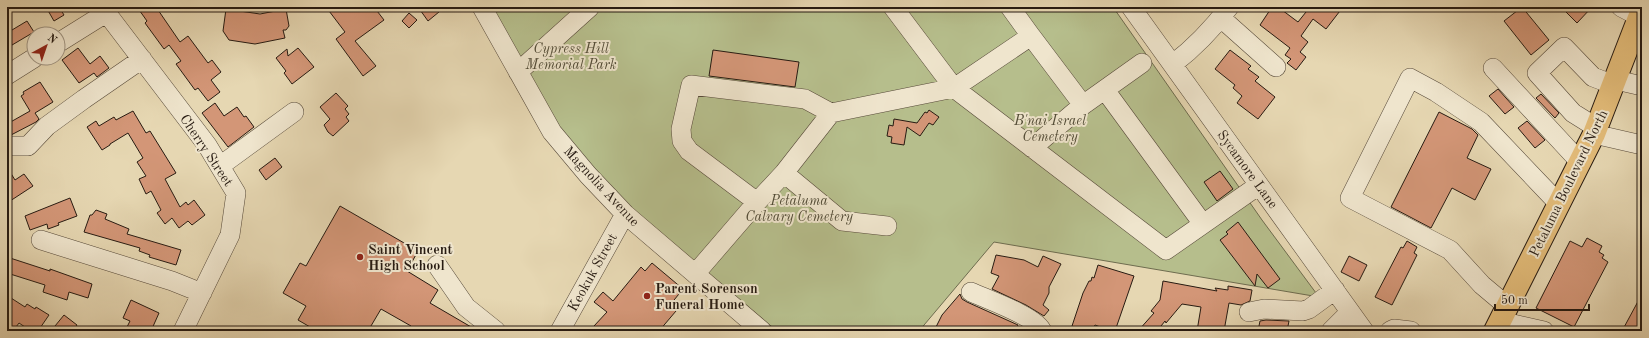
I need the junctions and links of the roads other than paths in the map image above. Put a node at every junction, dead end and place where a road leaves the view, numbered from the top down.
1 (482, 7) edge
2 (590, 7) edge
3 (893, 7) edge
4 (1010, 7) edge
5 (1132, 7) edge
6 (1621, 7) edge
7 (104, 10) edge
8 (1225, 12) edge
9 (1639, 24) edge
10 (1030, 36) junction
11 (66, 37) edge
12 (142, 59) junction
13 (26, 63) edge
14 (1142, 63) dead end
15 (1173, 64) junction
16 (1276, 67) dead end
17 (1493, 68) dead end
18 (518, 72) junction
19 (7, 75) edge
20 (1615, 83) junction
21 (1642, 86) edge
22 (954, 88) junction
23 (1104, 90) junction
24 (1083, 105) junction
25 (294, 112) dead end
26 (831, 113) junction
27 (1596, 131) junction
28 (1642, 145) edge
29 (7, 146) edge
30 (1032, 148) junction
31 (1580, 162) junction
32 (220, 166) junction
33 (784, 173) junction
34 (1259, 185) junction
35 (758, 202) junction
36 (1559, 204) junction
37 (625, 214) junction
38 (1202, 224) junction
39 (887, 226) dead end
40 (41, 240) dead end
41 (437, 265) dead end
42 (695, 274) junction
43 (1334, 290) junction
44 (971, 292) dead end
45 (202, 293) junction
46 (1250, 312) dead end
47 (1350, 312) junction
48 (1501, 319) edge
49 (183, 331) edge
50 (496, 331) edge
51 (560, 331) edge
52 (762, 331) edge
53 (1042, 331) edge
54 (1331, 331) edge
55 (1364, 331) edge
56 (1390, 331) edge
57 (1411, 331) edge
58 (1544, 331) edge

1 - 18 street, Magnolia Avenue
2 - 18 street
3 - 22 street
4 - 10 street
5 - 15 street, Sycamore Lane
6 - 9 street
7 - 11 street
7 - 12 street, Cherry Street
8 - 15 street
8 - 16 street
9 - 20 main road, Petaluma Boulevard North
10 - 22 street
10 - 24 street
12 - 29 street
12 - 32 street, Cherry Street
13 - 19 street
14 - 23 street
15 - 34 street, Sycamore Lane
17 - 31 street
18 - 37 street, Magnolia Avenue
20 - 21 street
20 - 27 main road, Petaluma Boulevard North
20 - 27 street
22 - 26 street
22 - 30 street
23 - 24 street
23 - 38 street
24 - 30 street
25 - 32 street
26 - 33 street
26 - 35 street
27 - 28 street
27 - 31 main road, Petaluma Boulevard North
30 - 38 street
31 - 36 main road, Petaluma Boulevard North
32 - 45 street, Cherry Street
33 - 35 street
33 - 39 street
34 - 38 street
34 - 43 street, Sycamore Lane
35 - 42 street
36 - 48 main road, Petaluma Boulevard North
36 - 48 street
37 - 42 street, Magnolia Avenue
37 - 51 street, Keokuk Street
40 - 45 street
41 - 50 street
42 - 52 street, Magnolia Avenue
43 - 46 street
43 - 47 street, Sycamore Lane
44 - 53 street
45 - 49 street, Cherry Street
47 - 54 street
47 - 55 street, Sycamore Lane
48 - 58 street
56 - 57 street

